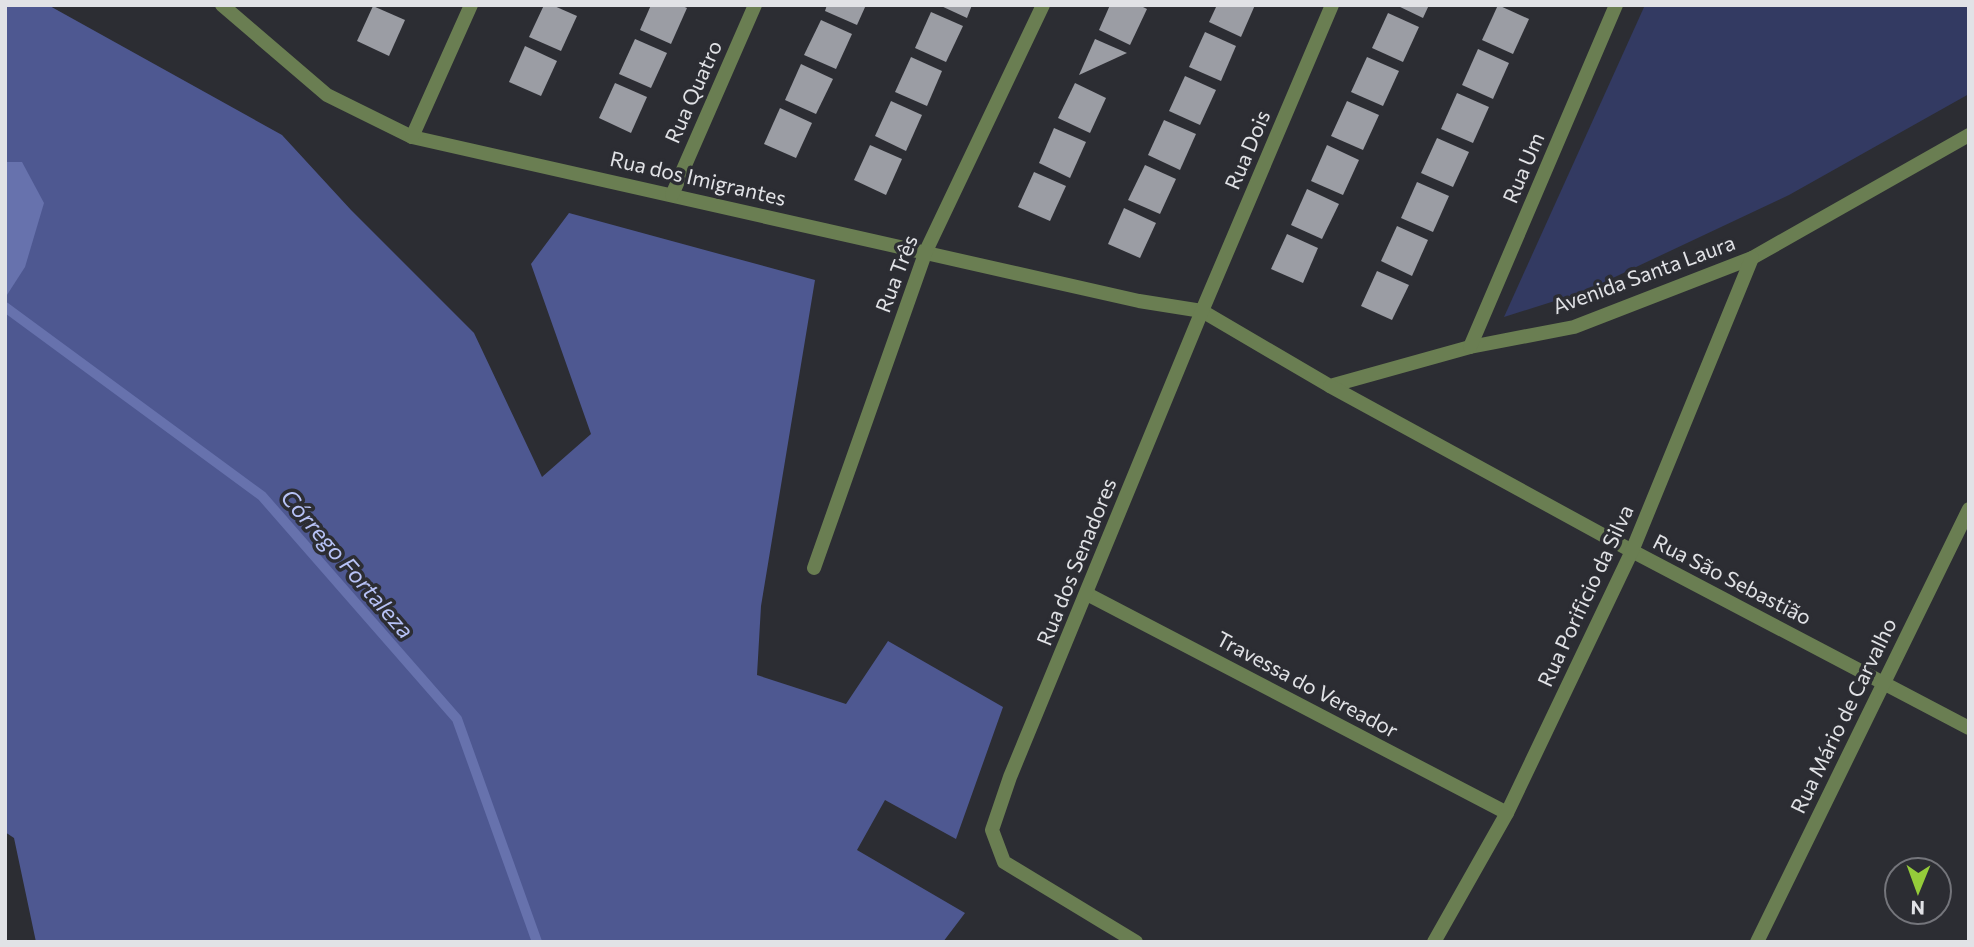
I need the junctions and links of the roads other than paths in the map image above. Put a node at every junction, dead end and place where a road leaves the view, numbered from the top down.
1 (222, 5) edge
2 (471, 5) edge
3 (755, 5) edge
4 (1043, 5) edge
5 (1332, 5) edge
6 (1616, 5) edge
7 (1969, 135) edge
8 (412, 137) junction
9 (672, 195) junction
10 (926, 251) junction
11 (1752, 258) junction
12 (1202, 311) junction
13 (1470, 347) junction
14 (1330, 386) junction
15 (1969, 509) edge
16 (1632, 551) junction
17 (814, 568) dead end
18 (1087, 593) junction
19 (1884, 682) junction
20 (1969, 728) edge
21 (1507, 813) junction
22 (1136, 942) edge
23 (1434, 942) edge
24 (1757, 942) edge

1 - 8 street, Rua dos Imigrantes
2 - 8 street
3 - 9 street, Rua Quatro
4 - 10 street, Rua Três
5 - 12 street, Rua Dois
6 - 13 street, Rua Um
7 - 11 street, Avenida Santa Laura
8 - 9 street, Rua dos Imigrantes
9 - 10 street, Rua dos Imigrantes
10 - 12 street, Rua dos Imigrantes
10 - 17 street, Rua Três
11 - 13 street, Avenida Santa Laura
11 - 16 street, Rua Porificio da Silva
12 - 14 street
12 - 18 street, Rua dos Senadores
13 - 14 street, Avenida Santa Laura
14 - 16 street, Rua São Sebastião
15 - 19 street, Rua Mário de Carvalho
16 - 19 street, Rua São Sebastião
16 - 21 street, Rua Porificio da Silva
18 - 21 street, Travessa do Vereador
18 - 22 street, Rua dos Senadores
19 - 20 street, Rua São Sebastião
19 - 24 street, Rua Mário de Carvalho
21 - 23 street, Rua Porificio da Silva

